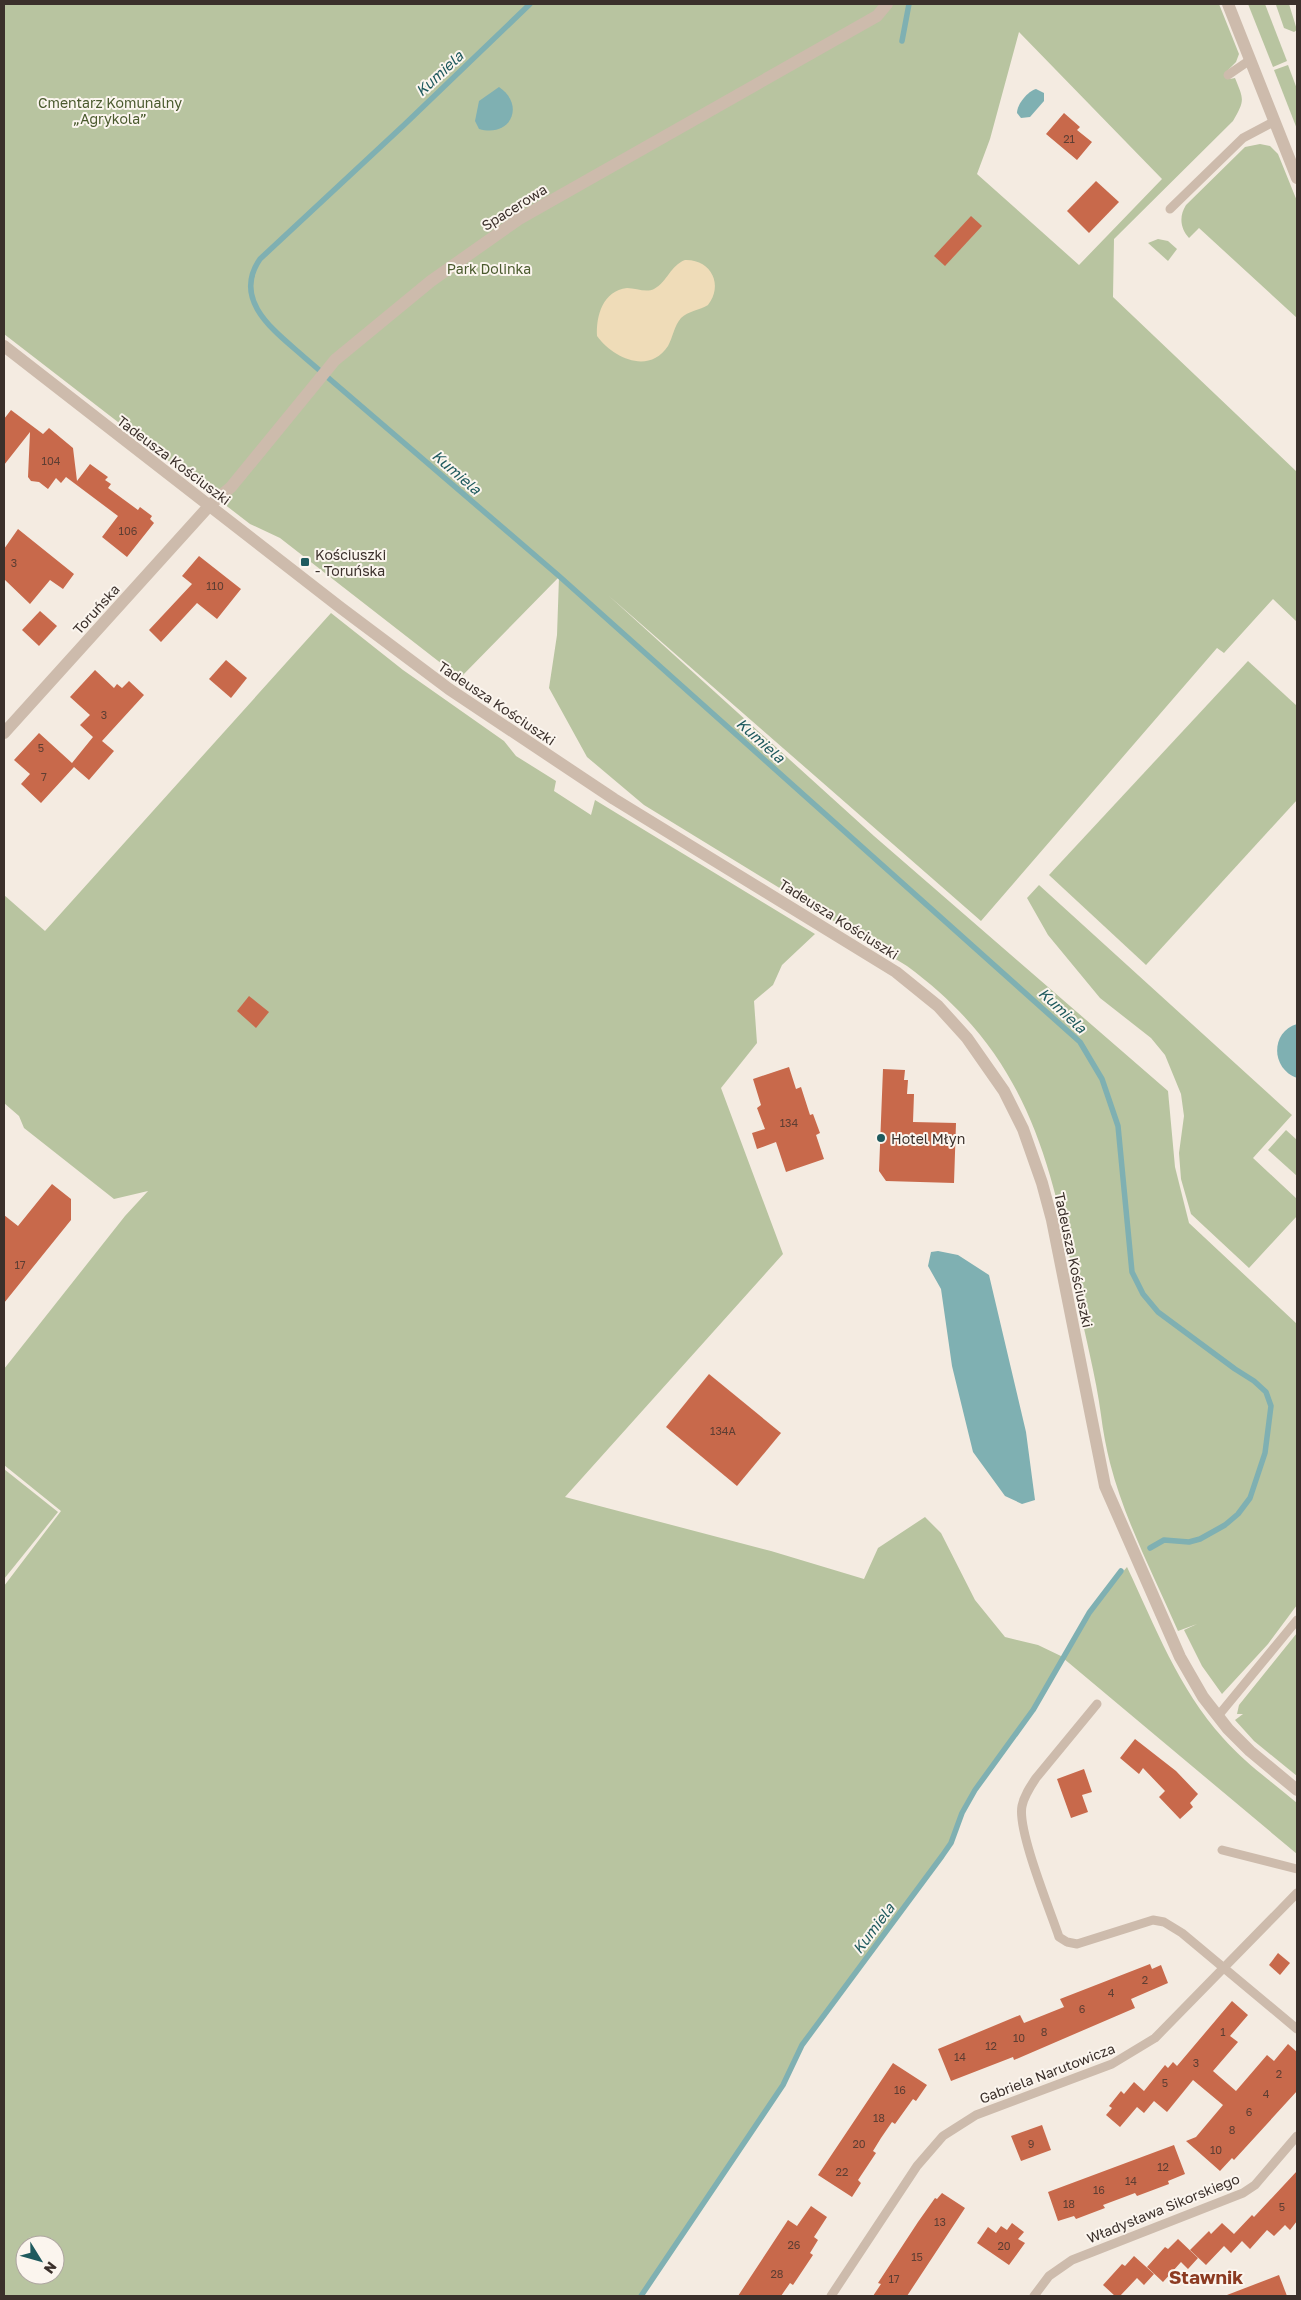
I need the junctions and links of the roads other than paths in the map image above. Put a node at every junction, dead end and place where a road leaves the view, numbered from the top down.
1 (887, 4) edge
2 (1228, 4) edge
3 (1250, 60) junction
4 (1228, 75) dead end
5 (1275, 121) junction
6 (1297, 178) edge
7 (1170, 209) dead end
8 (4, 347) edge
9 (210, 505) junction
10 (4, 733) edge
11 (1297, 1620) edge
12 (1097, 1704) dead end
13 (1218, 1716) junction
14 (1297, 1790) edge
15 (1222, 1850) dead end
16 (1297, 1869) edge
17 (1297, 1893) edge
18 (1224, 1969) junction
19 (1297, 2029) edge
20 (1297, 2136) edge
21 (831, 2296) edge
22 (1034, 2296) edge

1 - 9 street, Spacerowa
2 - 3 street
3 - 4 lane
3 - 5 street
5 - 6 street
5 - 7 lane
8 - 9 street, Tadeusza Kościuszki
9 - 10 street, Toruńska
9 - 13 street, Tadeusza Kościuszki
11 - 13 lane
12 - 18 lane
13 - 14 street, Tadeusza Kościuszki
15 - 16 lane
17 - 18 lane, Gabriela Narutowicza
18 - 19 lane
18 - 21 lane, Gabriela Narutowicza
20 - 22 lane, Władysława Sikorskiego

